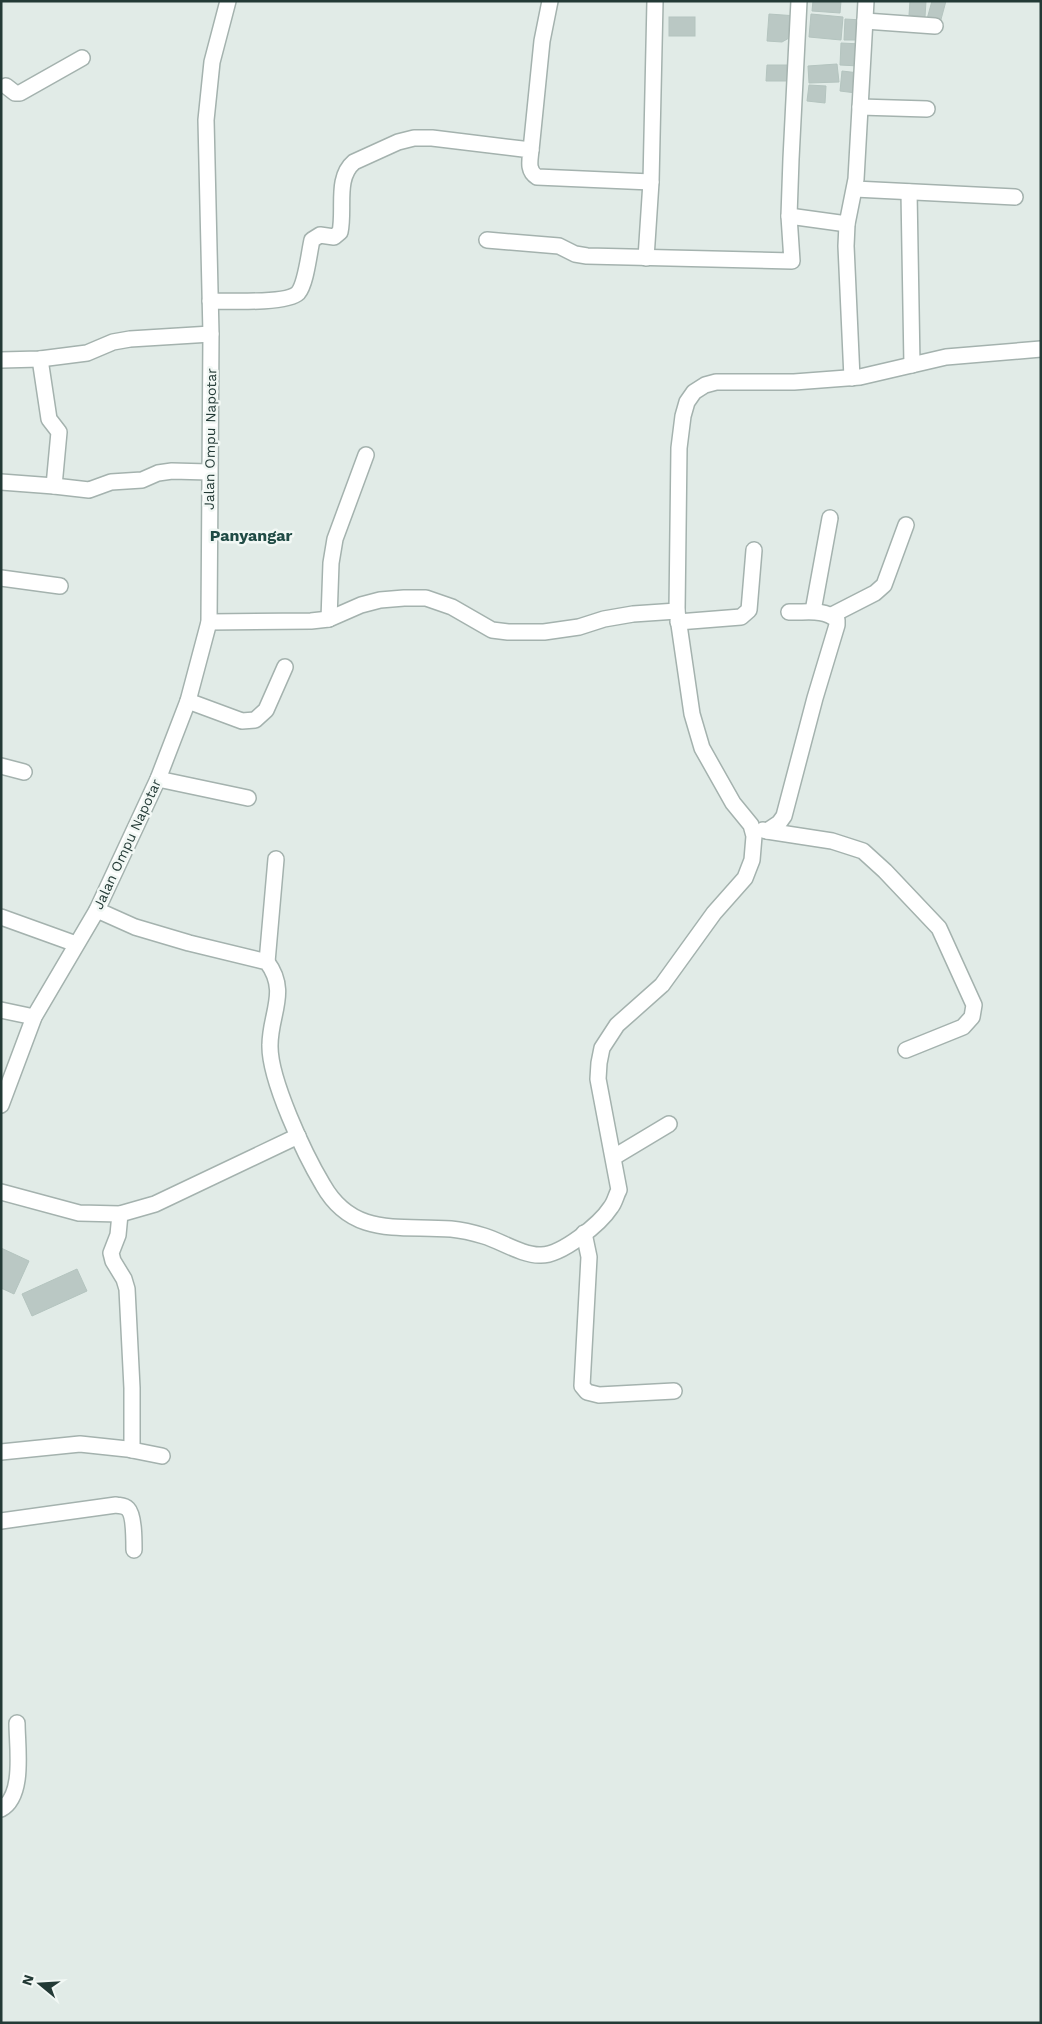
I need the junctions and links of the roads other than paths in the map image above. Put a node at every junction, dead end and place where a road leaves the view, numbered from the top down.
1 (228, 1) edge
2 (550, 1) edge
3 (655, 1) edge
4 (799, 1) edge
5 (866, 1) edge
6 (865, 21) junction
7 (935, 26) dead end
8 (82, 58) dead end
9 (3, 84) edge
10 (860, 107) junction
11 (927, 109) dead end
12 (531, 150) junction
13 (651, 182) junction
14 (855, 189) junction
15 (909, 192) junction
16 (1015, 197) dead end
17 (790, 216) junction
18 (847, 224) junction
19 (487, 240) dead end
20 (646, 258) junction
21 (210, 301) junction
22 (211, 334) junction
23 (1041, 349) edge
24 (40, 359) junction
25 (1, 360) edge
26 (912, 365) junction
27 (852, 378) junction
28 (366, 455) dead end
29 (209, 472) junction
30 (1, 482) edge
31 (54, 486) junction
32 (830, 518) dead end
33 (906, 525) dead end
34 (754, 550) dead end
35 (1, 578) edge
36 (60, 586) dead end
37 (813, 611) junction
38 (789, 612) dead end
39 (832, 615) junction
40 (677, 616) junction
41 (329, 619) junction
42 (209, 622) junction
43 (285, 667) dead end
44 (188, 701) junction
45 (1, 766) edge
46 (24, 772) dead end
47 (158, 779) junction
48 (248, 798) dead end
49 (751, 825) junction
50 (767, 831) junction
51 (276, 859) dead end
52 (97, 910) junction
53 (1, 917) edge
54 (76, 944) junction
55 (267, 962) junction
56 (1, 1010) edge
57 (34, 1017) junction
58 (906, 1050) dead end
59 (1, 1105) edge
60 (669, 1124) dead end
61 (298, 1136) junction
62 (614, 1157) junction
63 (1, 1192) edge
64 (120, 1214) junction
65 (584, 1234) junction
66 (674, 1391) dead end
67 (132, 1450) junction
68 (1, 1452) edge
69 (162, 1456) dead end
70 (1, 1521) edge
71 (134, 1550) dead end
72 (17, 1724) dead end
73 (1, 1808) edge

1 - 21 street, Jalan Ompu Napotar
2 - 12 street
3 - 13 street
4 - 17 street
5 - 6 street
6 - 7 street
6 - 10 street
8 - 9 street
10 - 11 street
10 - 14 street
12 - 13 street
12 - 21 street
13 - 20 street
14 - 15 street
14 - 18 street
15 - 16 street
15 - 26 street
17 - 18 street
17 - 20 street
18 - 27 street
19 - 20 street
21 - 22 street, Jalan Ompu Napotar
22 - 24 street
22 - 29 street, Jalan Ompu Napotar
23 - 26 street
24 - 25 street
24 - 31 street
26 - 27 street
27 - 40 street
28 - 41 street
29 - 31 street
29 - 42 street, Jalan Ompu Napotar
30 - 31 street
32 - 37 street
33 - 39 street
34 - 40 street
35 - 36 street
37 - 38 street
37 - 39 street
39 - 50 street
40 - 41 street
40 - 49 street
41 - 42 street
42 - 44 street, Jalan Ompu Napotar
43 - 44 street
44 - 47 street, Jalan Ompu Napotar
45 - 46 street
47 - 48 street
47 - 52 street, Jalan Ompu Napotar
49 - 50 street
49 - 62 street
50 - 58 street
51 - 55 street
52 - 54 street, Jalan Ompu Napotar
52 - 55 street
53 - 54 street
54 - 57 street, Jalan Ompu Napotar
55 - 61 street
56 - 57 street
57 - 59 street, Jalan Ompu Napotar
60 - 62 street
61 - 64 street
61 - 65 street
62 - 65 street
63 - 64 street
64 - 67 street
65 - 66 street
67 - 68 street
67 - 69 street
70 - 71 street
72 - 73 street

